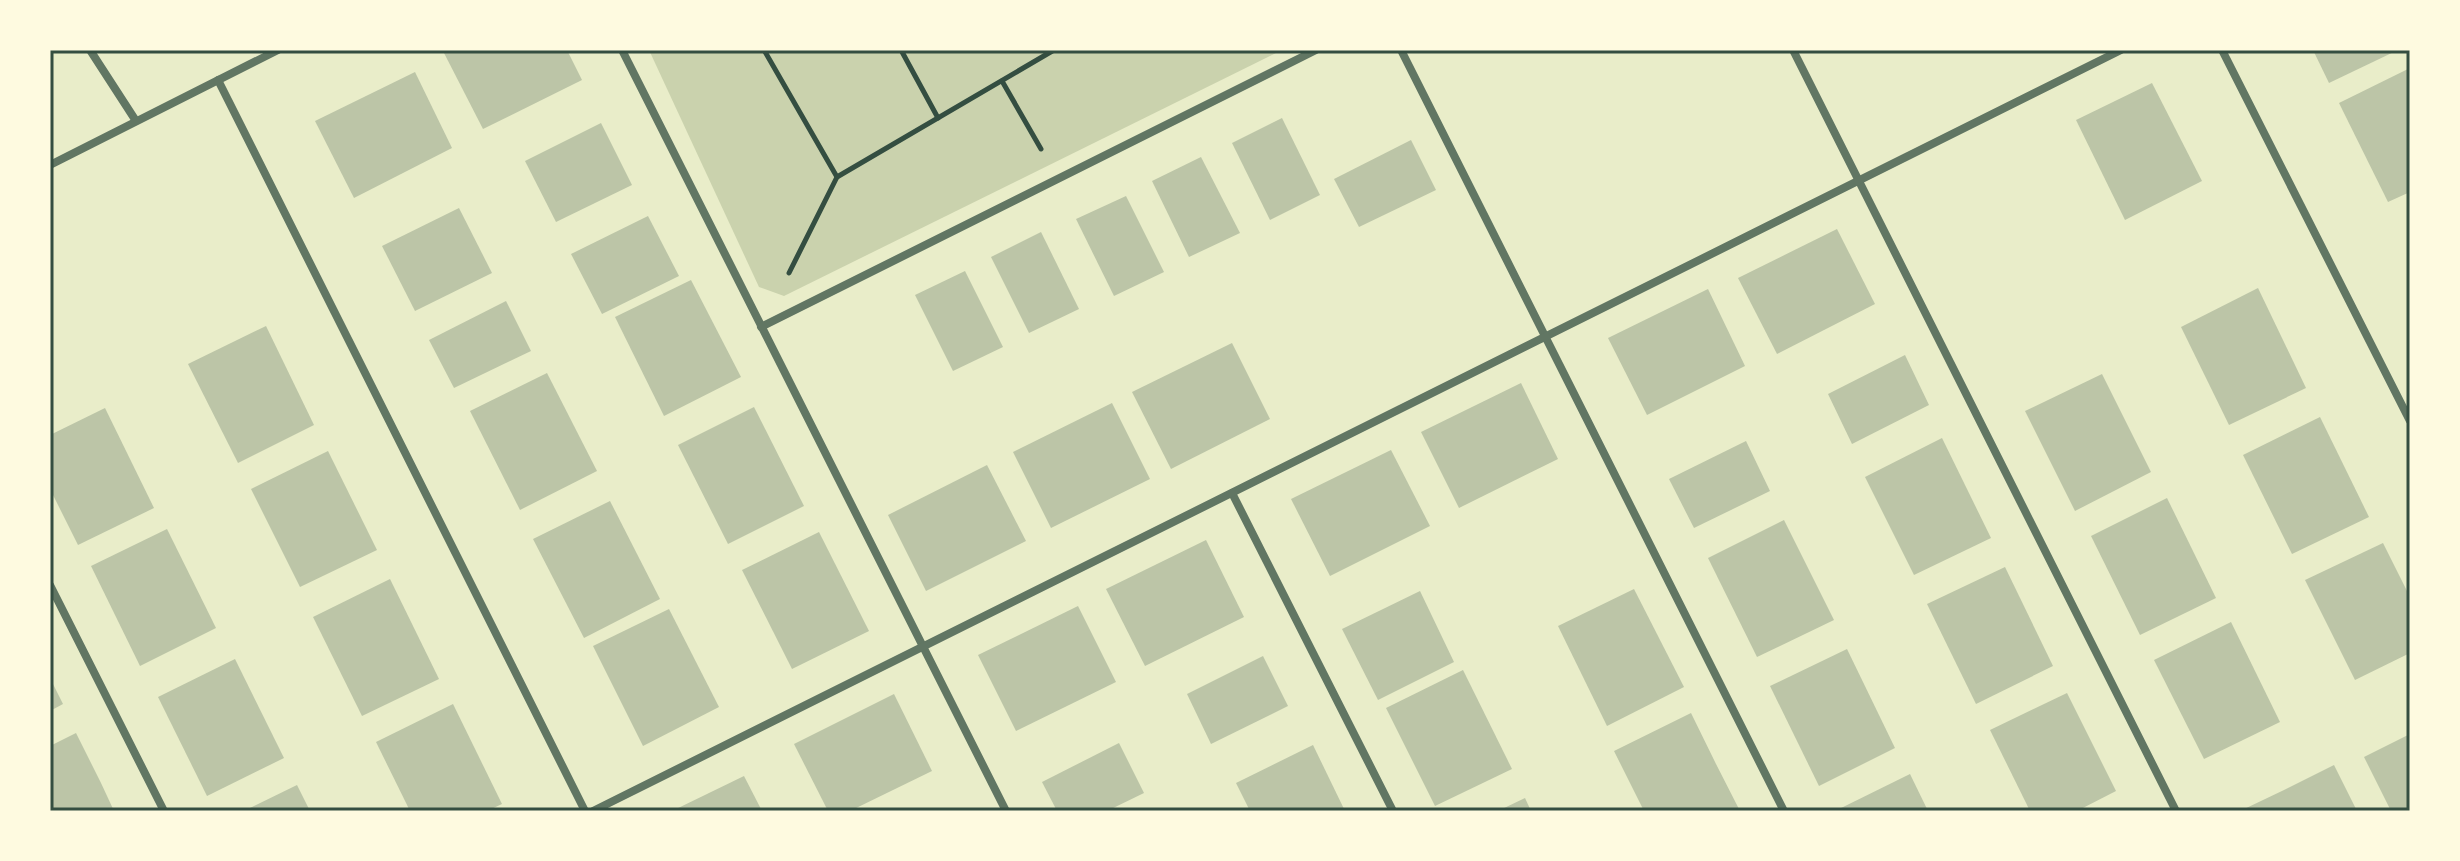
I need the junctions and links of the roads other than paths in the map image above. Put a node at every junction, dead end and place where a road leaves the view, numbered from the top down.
1 (90, 50) edge
2 (278, 50) edge
3 (622, 50) edge
4 (1316, 50) edge
5 (1401, 50) edge
6 (1793, 50) edge
7 (2121, 50) edge
8 (2222, 50) edge
9 (218, 80) junction
10 (136, 121) junction
11 (50, 165) edge
12 (1859, 181) junction
13 (761, 327) junction
14 (1546, 337) junction
15 (2410, 421) edge
16 (1232, 493) junction
17 (50, 585) edge
18 (923, 647) junction
19 (164, 811) edge
20 (585, 811) edge
21 (593, 811) edge
22 (1006, 811) edge
23 (1393, 811) edge
24 (1784, 811) edge
25 (2176, 811) edge

1 - 10 street
2 - 9 street
3 - 13 street
4 - 13 street
5 - 14 street
6 - 12 street
7 - 12 street
8 - 15 street
9 - 10 street
9 - 20 street
10 - 11 street
12 - 14 street
12 - 25 street
13 - 18 street
14 - 16 street
14 - 24 street
16 - 18 street
16 - 23 street
17 - 19 street
18 - 21 street
18 - 22 street

